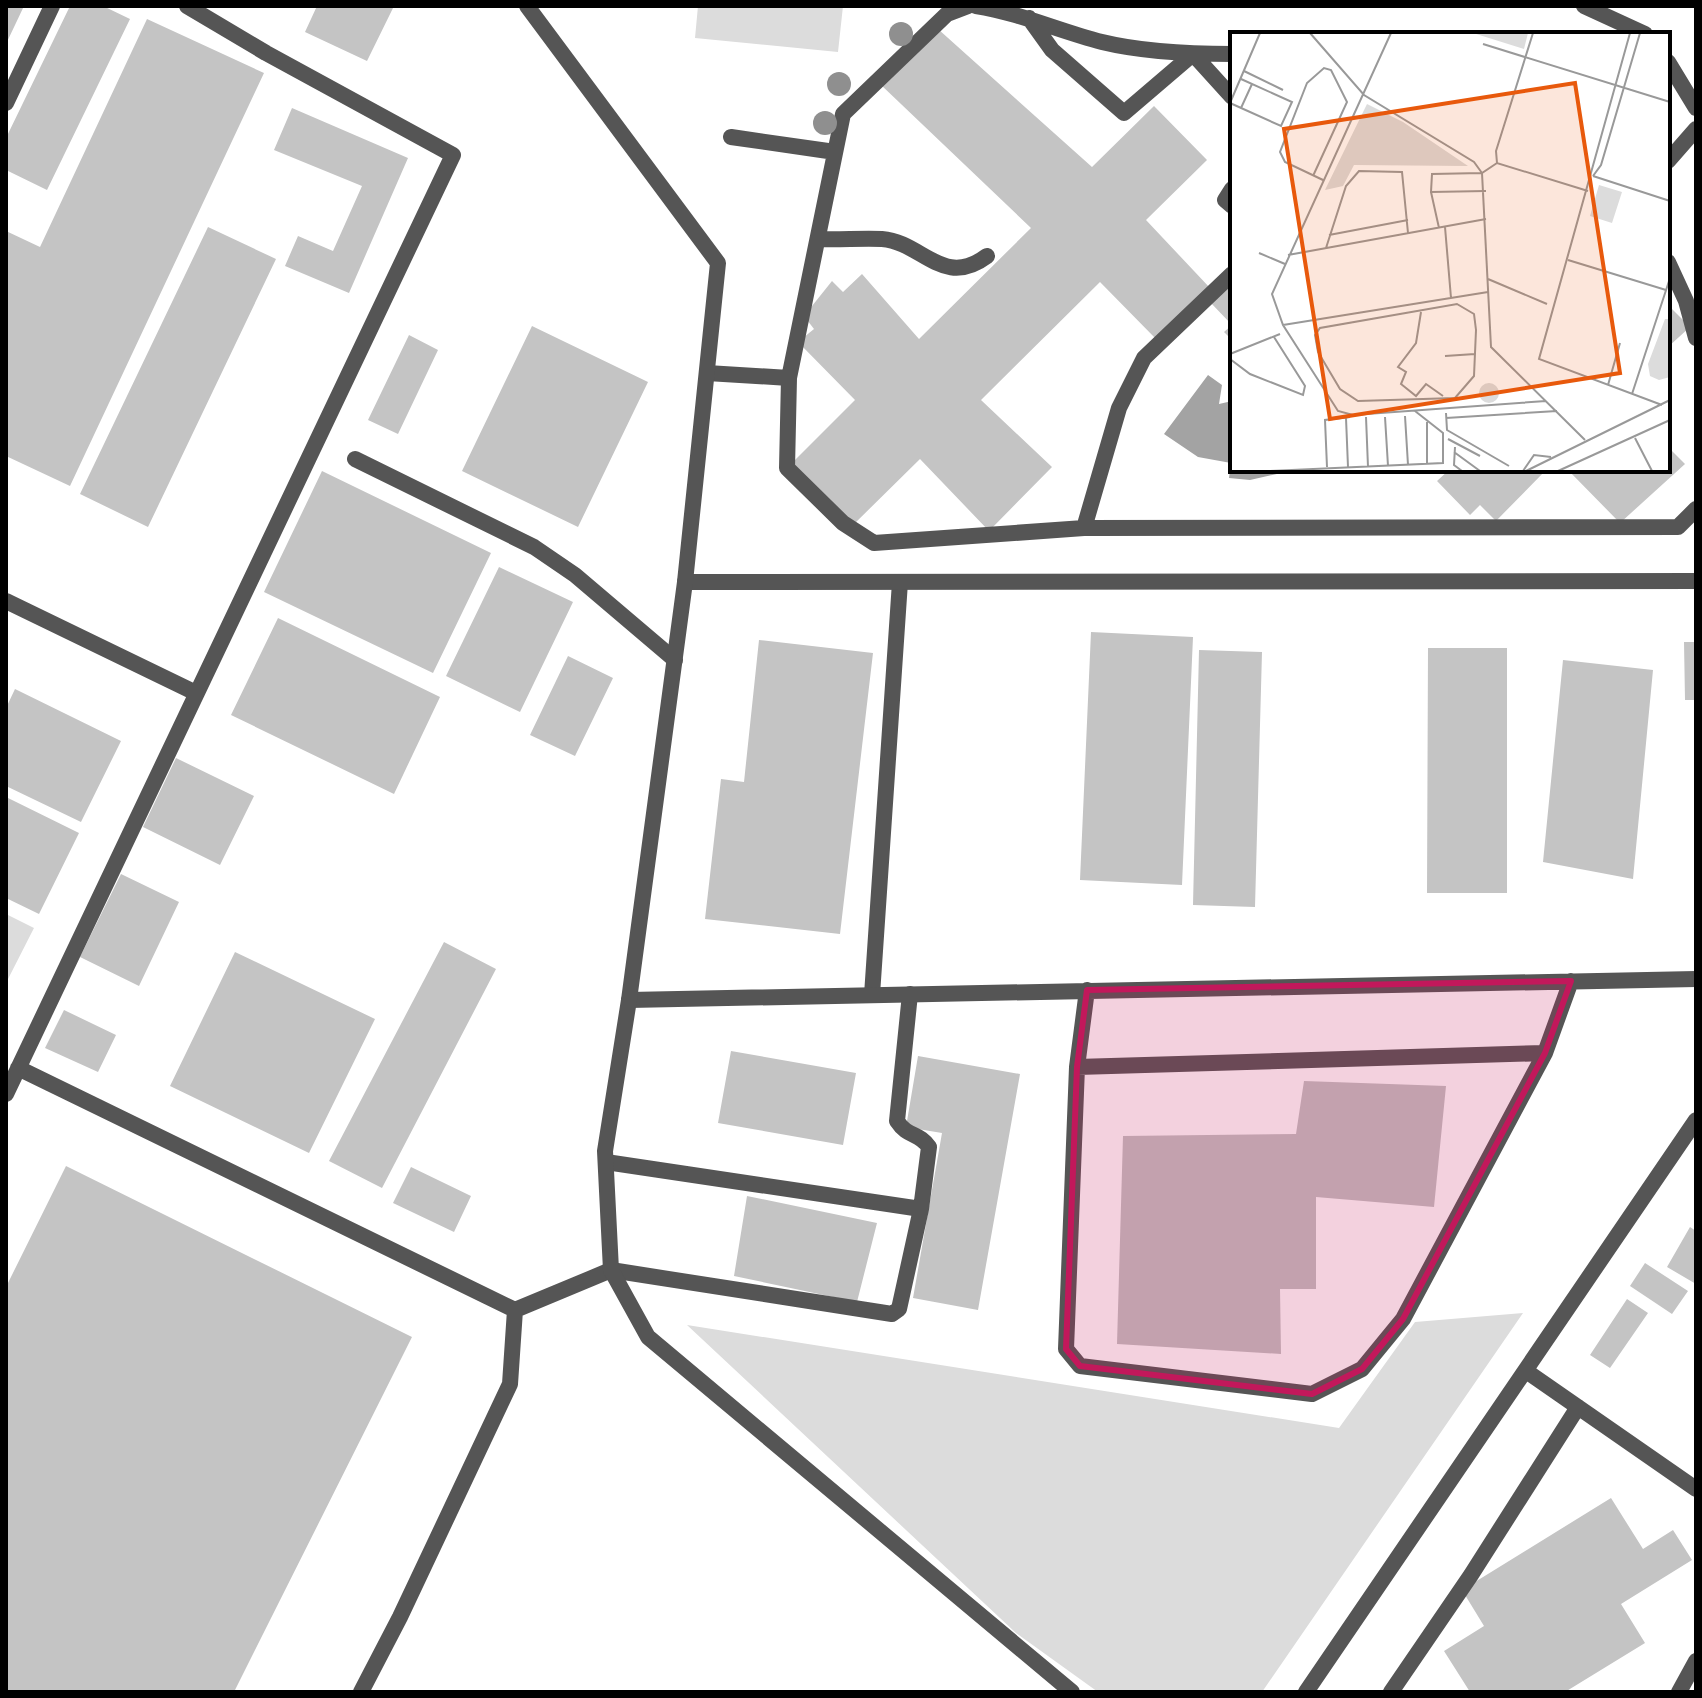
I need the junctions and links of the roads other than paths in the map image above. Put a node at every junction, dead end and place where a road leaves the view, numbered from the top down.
1 (52, 6) edge
2 (187, 6) edge
3 (527, 6) edge
4 (968, 6) edge
5 (976, 6) edge
6 (1584, 6) edge
7 (1029, 18) junction
8 (1641, 32) edge
9 (1193, 54) junction
10 (1230, 54) edge
11 (1671, 73) edge
12 (1230, 95) edge
13 (6, 103) edge
14 (1696, 108) edge
15 (1696, 129) edge
16 (731, 137) dead end
17 (835, 152) junction
18 (1670, 159) edge
19 (818, 239) junction
20 (987, 256) dead end
21 (1670, 266) edge
22 (1230, 276) edge
23 (1696, 338) edge
24 (707, 373) junction
25 (789, 378) junction
26 (355, 459) dead end
27 (1696, 509) edge
28 (1084, 528) junction
29 (1696, 581) edge
30 (685, 582) junction
31 (900, 582) junction
32 (6, 601) edge
33 (675, 660) junction
34 (196, 693) junction
35 (1696, 979) edge
36 (1571, 981) junction
37 (1087, 990) junction
38 (910, 994) junction
39 (872, 995) junction
40 (629, 1000) junction
41 (1545, 1053) junction
42 (1077, 1067) junction
43 (18, 1068) junction
44 (6, 1094) edge
45 (1696, 1120) edge
46 (606, 1162) junction
47 (921, 1209) junction
48 (611, 1270) junction
49 (515, 1310) junction
50 (1526, 1371) junction
51 (1578, 1407) junction
52 (1696, 1489) edge
53 (1696, 1661) edge
54 (361, 1692) edge
55 (1072, 1692) edge
56 (1306, 1692) edge
57 (1391, 1692) edge
58 (1679, 1692) edge

1 - 13 street
2 - 34 street
3 - 24 street
4 - 17 street
5 - 7 street
6 - 8 street
7 - 9 street
7 - 9 street
9 - 10 street
9 - 12 street
11 - 14 street
15 - 18 street
16 - 17 street
17 - 19 street
19 - 20 street
19 - 25 street
21 - 23 street
22 - 28 street
24 - 25 street
24 - 30 street
25 - 28 street
26 - 33 street
27 - 28 street
29 - 31 street
30 - 31 street
30 - 33 street
31 - 39 street
32 - 34 street
33 - 40 street
34 - 43 street
35 - 36 street
36 - 37 street
36 - 41 street
37 - 38 street
37 - 42 street
38 - 39 street
38 - 47 street
39 - 40 street
40 - 46 street
41 - 42 street
41 - 42 street
43 - 44 street
43 - 49 street
45 - 50 street
46 - 47 street
46 - 48 street
47 - 48 street
48 - 49 street
48 - 55 street
49 - 54 street
50 - 51 street
50 - 56 street
51 - 52 street
51 - 57 street
53 - 58 street

